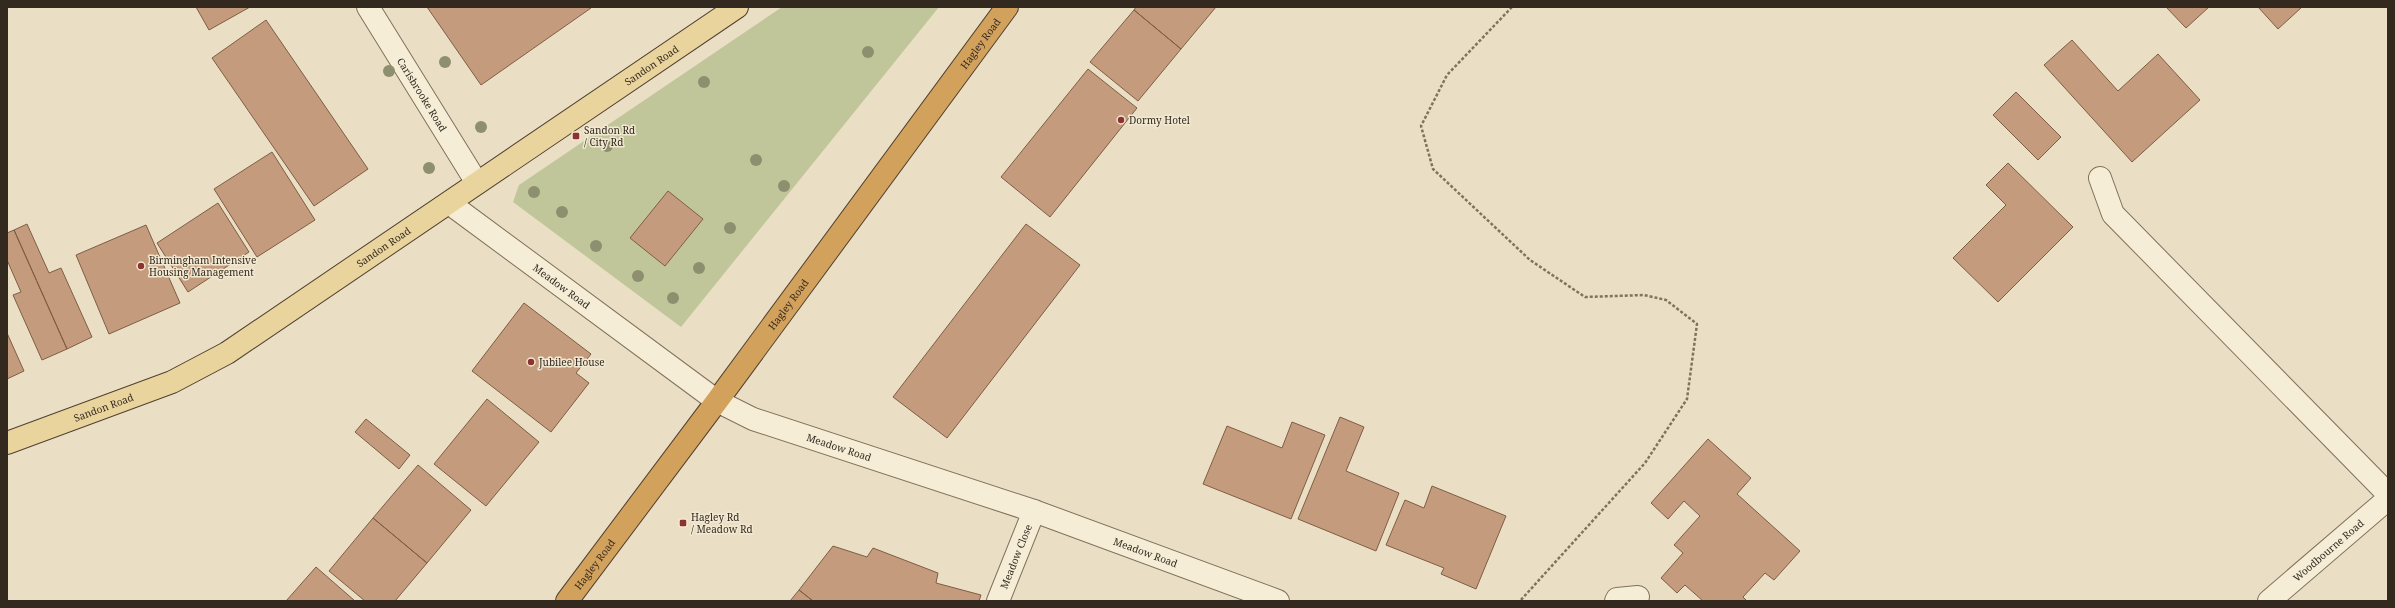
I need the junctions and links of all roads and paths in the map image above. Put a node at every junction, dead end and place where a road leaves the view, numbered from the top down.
1 (368, 7) edge
2 (737, 7) edge
3 (1007, 7) edge
4 (1512, 7) edge
5 (2100, 178) dead end
6 (477, 182) junction
7 (449, 203) junction
8 (717, 401) junction
9 (7, 443) edge
10 (2388, 494) edge
11 (2388, 499) edge
12 (1034, 511) junction
13 (1638, 597) dead end
14 (567, 601) edge
15 (998, 601) edge
16 (1278, 601) edge
17 (1520, 601) edge
18 (1616, 601) edge
19 (2269, 601) edge

1 - 6 street, Carisbrooke Road
2 - 6 main road, Sandon Road
3 - 8 highway, Hagley Road
4 - 17 path
5 - 10 street
6 - 7 main road, Sandon Road
7 - 8 street, Meadow Road
7 - 9 main road, Sandon Road
8 - 12 street, Meadow Road
8 - 14 highway, Hagley Road
11 - 19 street, Woodbourne Road
12 - 15 street, Meadow Close
12 - 16 street, Meadow Road
13 - 18 street

